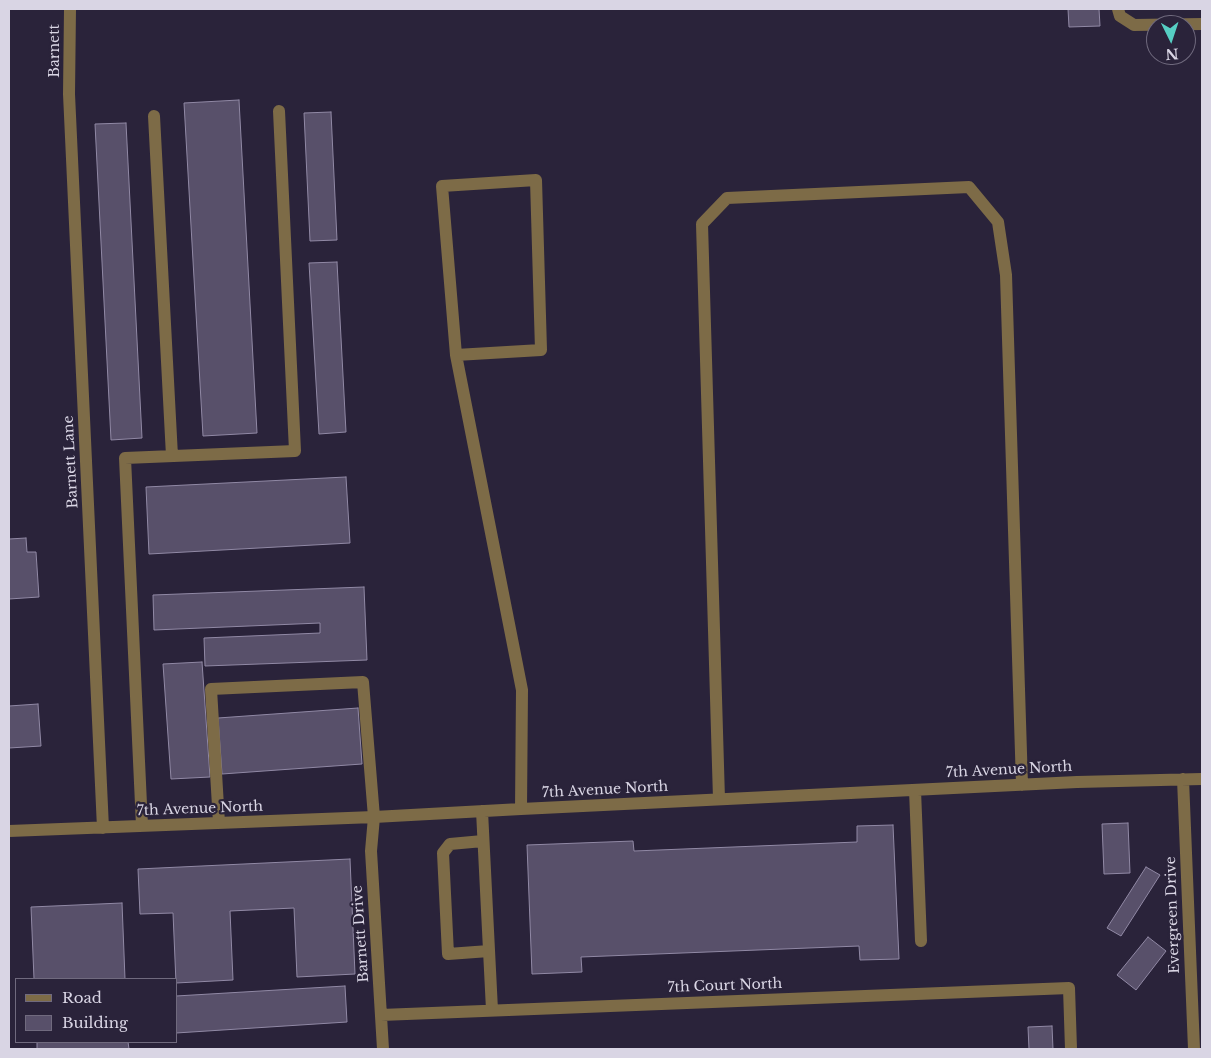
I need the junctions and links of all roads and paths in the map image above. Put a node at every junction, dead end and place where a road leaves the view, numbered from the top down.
1 (70, 9) edge
2 (1119, 12) edge
3 (1202, 24) edge
4 (69, 94) joint
5 (279, 111) dead end
6 (154, 116) dead end
7 (456, 355) junction
8 (172, 456) junction
9 (1183, 779) junction
10 (1202, 779) edge
11 (1022, 785) junction
12 (914, 790) junction
13 (719, 799) junction
14 (521, 809) junction
15 (482, 811) junction
16 (374, 817) junction
17 (219, 823) junction
18 (142, 826) junction
19 (102, 828) junction
20 (9, 831) edge
21 (483, 841) junction
22 (921, 941) dead end
23 (489, 951) junction
24 (492, 1010) junction
25 (381, 1015) junction
26 (383, 1049) edge
27 (1071, 1049) edge
28 (1194, 1049) edge

1 - 4 street, Barnett
2 - 3 street
4 - 19 street, Barnett Lane
5 - 8 street
6 - 8 street
7 - 7 street
7 - 14 street
8 - 18 street
9 - 10 street, 7th Avenue North
9 - 11 street, 7th Avenue North
9 - 28 street, Evergreen Drive
11 - 12 street, 7th Avenue North
11 - 13 street
12 - 13 street, 7th Avenue North
12 - 22 street
13 - 14 street, 7th Avenue North
14 - 15 street, 7th Avenue North
15 - 16 street, 7th Avenue North
15 - 21 street
16 - 17 street, 7th Avenue North
16 - 17 street, Barnett Drive
16 - 25 street, Barnett Drive
17 - 18 street, 7th Avenue North
18 - 19 street, 7th Avenue North
19 - 20 street, 7th Avenue North
21 - 23 street
21 - 23 street
23 - 24 street
24 - 25 street, 7th Court North
24 - 27 street, 7th Court North
25 - 26 street, Barnett Drive

